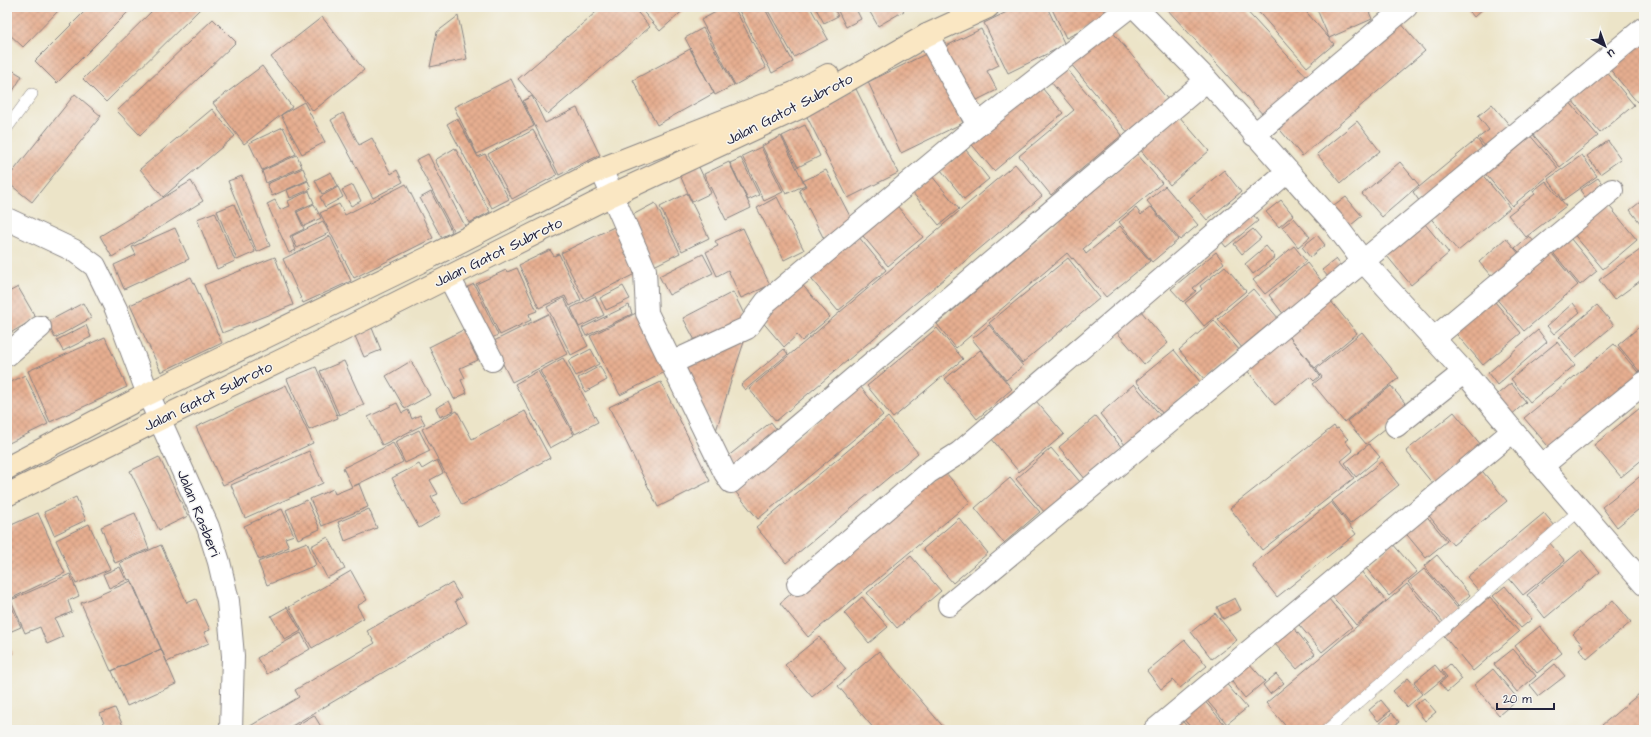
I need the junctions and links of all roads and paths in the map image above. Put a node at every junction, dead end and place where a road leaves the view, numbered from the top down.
1 (964, 7) edge
2 (988, 7) edge
3 (1130, 7) edge
4 (1135, 7) edge
5 (1406, 7) edge
6 (1644, 28) edge
7 (927, 35) junction
8 (1207, 80) junction
9 (32, 94) dead end
10 (798, 100) junction
11 (978, 125) junction
12 (7, 128) edge
13 (1254, 135) junction
14 (601, 169) junction
15 (1288, 172) junction
16 (1612, 190) dead end
17 (612, 195) junction
18 (7, 219) edge
19 (1363, 261) junction
20 (449, 276) junction
21 (40, 327) dead end
22 (1433, 338) junction
23 (7, 355) edge
24 (492, 360) dead end
25 (671, 363) junction
26 (1464, 372) junction
27 (1644, 383) edge
28 (148, 394) junction
29 (160, 419) junction
30 (1396, 426) dead end
31 (1513, 431) junction
32 (1542, 466) junction
33 (7, 468) edge
34 (7, 495) edge
35 (1580, 510) junction
36 (798, 584) dead end
37 (1644, 584) edge
38 (949, 605) dead end
39 (231, 730) edge
40 (1154, 730) edge
41 (1327, 730) edge

1 - 10 main road
2 - 7 main road, Jalan Gatot Subroto
3 - 11 street
4 - 8 street
5 - 13 street
6 - 19 street
7 - 10 main road, Jalan Gatot Subroto
7 - 11 street
8 - 13 street
8 - 25 street
9 - 12 lane
10 - 14 main road
10 - 17 main road, Jalan Gatot Subroto
11 - 25 street
13 - 15 street
14 - 17 street
14 - 28 main road
15 - 19 street
15 - 36 street
16 - 22 street
17 - 20 main road, Jalan Gatot Subroto
17 - 25 street
18 - 28 street, Jalan Rasberi
19 - 22 street
19 - 38 street
20 - 24 street
20 - 29 main road, Jalan Gatot Subroto
21 - 23 street
22 - 26 street
26 - 30 street
26 - 31 street
27 - 32 street
28 - 29 street, Jalan Rasberi
28 - 33 main road
29 - 34 main road, Jalan Gatot Subroto
29 - 39 street, Jalan Rasberi
31 - 32 street
31 - 40 street
32 - 35 street
35 - 37 street
35 - 41 lane

